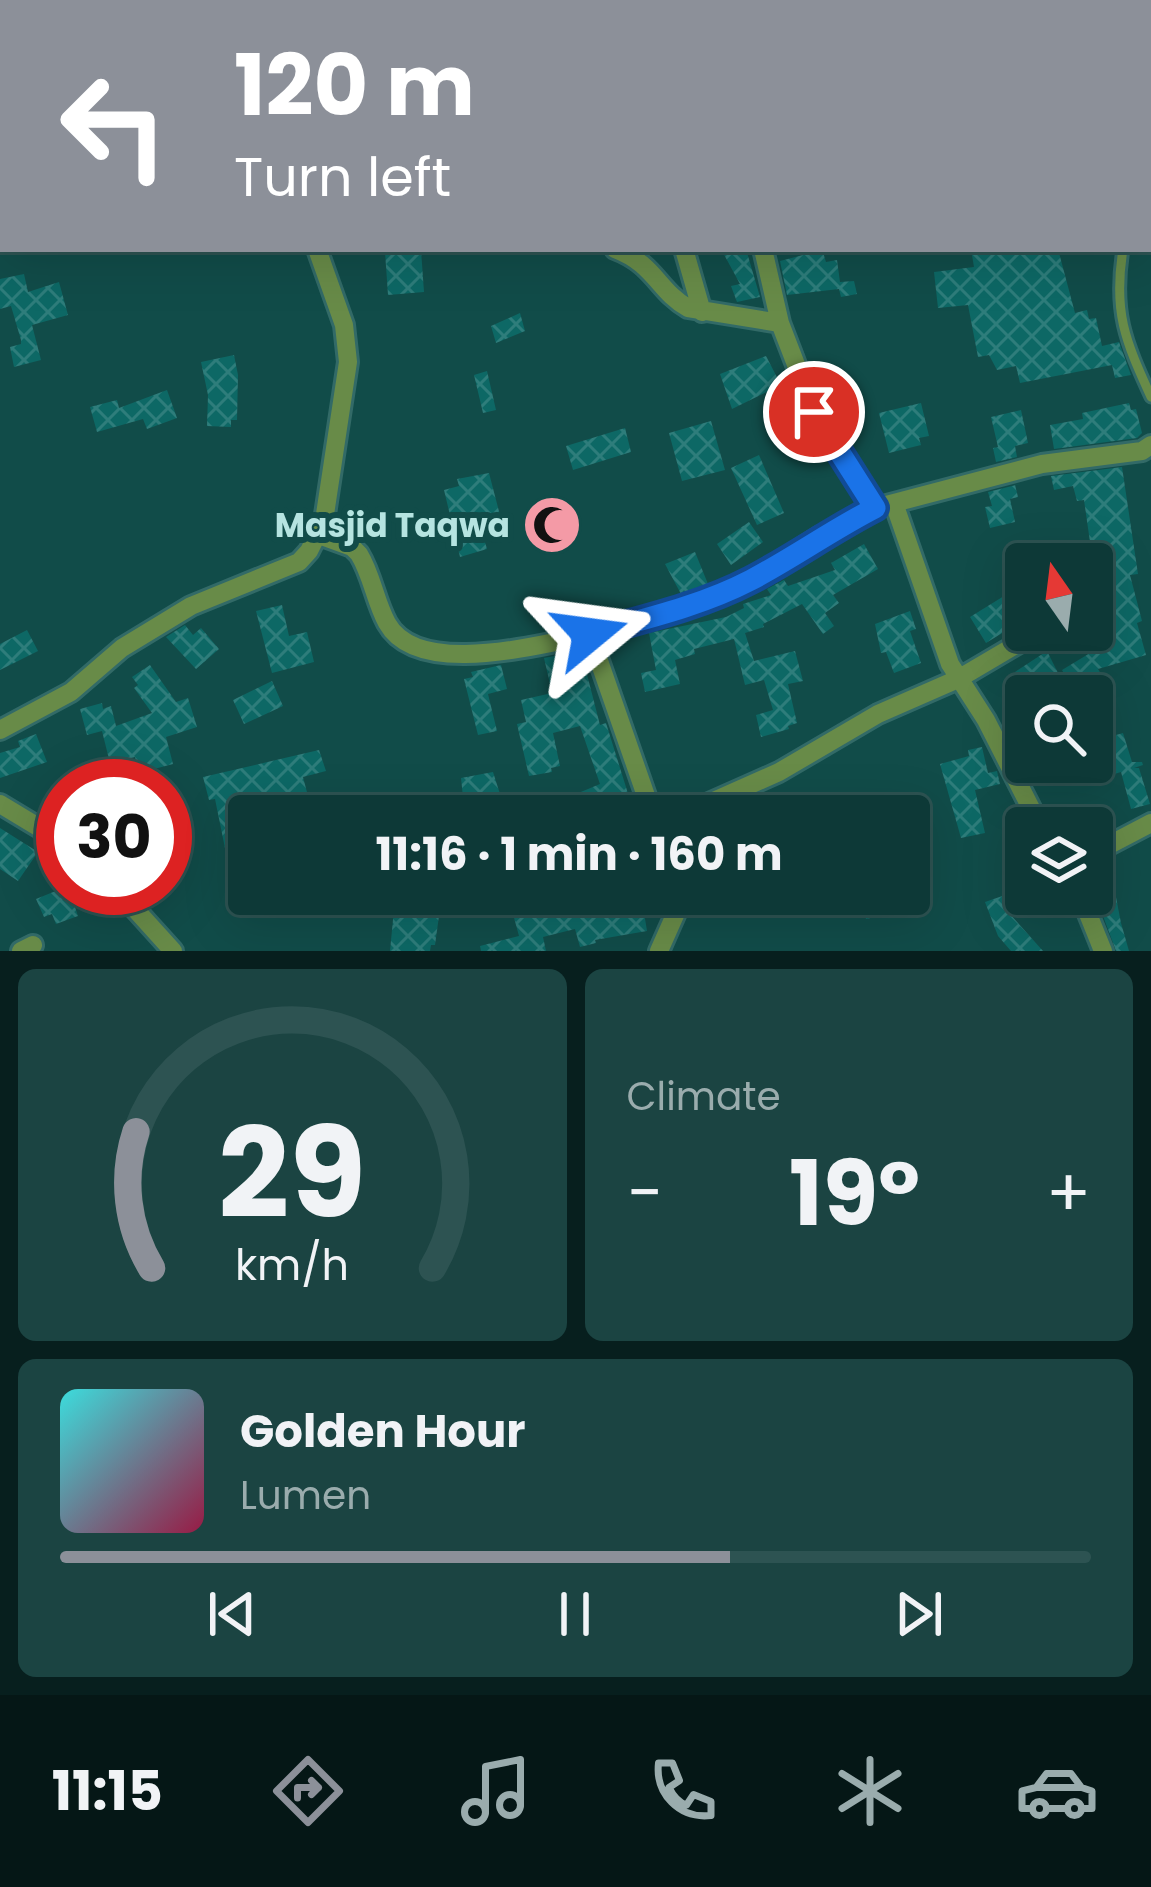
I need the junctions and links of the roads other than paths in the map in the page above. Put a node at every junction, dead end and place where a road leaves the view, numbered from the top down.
1 (318, 252) edge
2 (620, 252) edge
3 (685, 252) edge
4 (764, 252) edge
5 (1123, 252) edge
6 (702, 311) junction
7 (780, 323) junction
8 (1151, 397) edge
9 (1151, 446) edge
10 (884, 506) junction
11 (319, 535) junction
12 (590, 634) junction
13 (1005, 651) edge
14 (958, 679) junction
15 (0, 730) edge
16 (646, 795) edge
17 (727, 795) edge
18 (0, 804) edge
19 (1030, 807) edge
20 (1151, 823) edge
21 (36, 826) edge
22 (1113, 843) edge
23 (140, 915) edge
24 (675, 915) edge
25 (1088, 915) edge
26 (173, 951) edge
27 (659, 951) edge
28 (1103, 951) edge

1 - 11 street
2 - 6 street
3 - 6 street
4 - 7 street
5 - 8 lane
6 - 7 street
7 - 10 street
9 - 10 street
10 - 12 street
10 - 14 street
11 - 12 street
11 - 15 street
12 - 16 street
13 - 14 street
14 - 17 street
14 - 19 street
18 - 21 street
20 - 22 street
23 - 26 street
24 - 27 street
25 - 28 street

